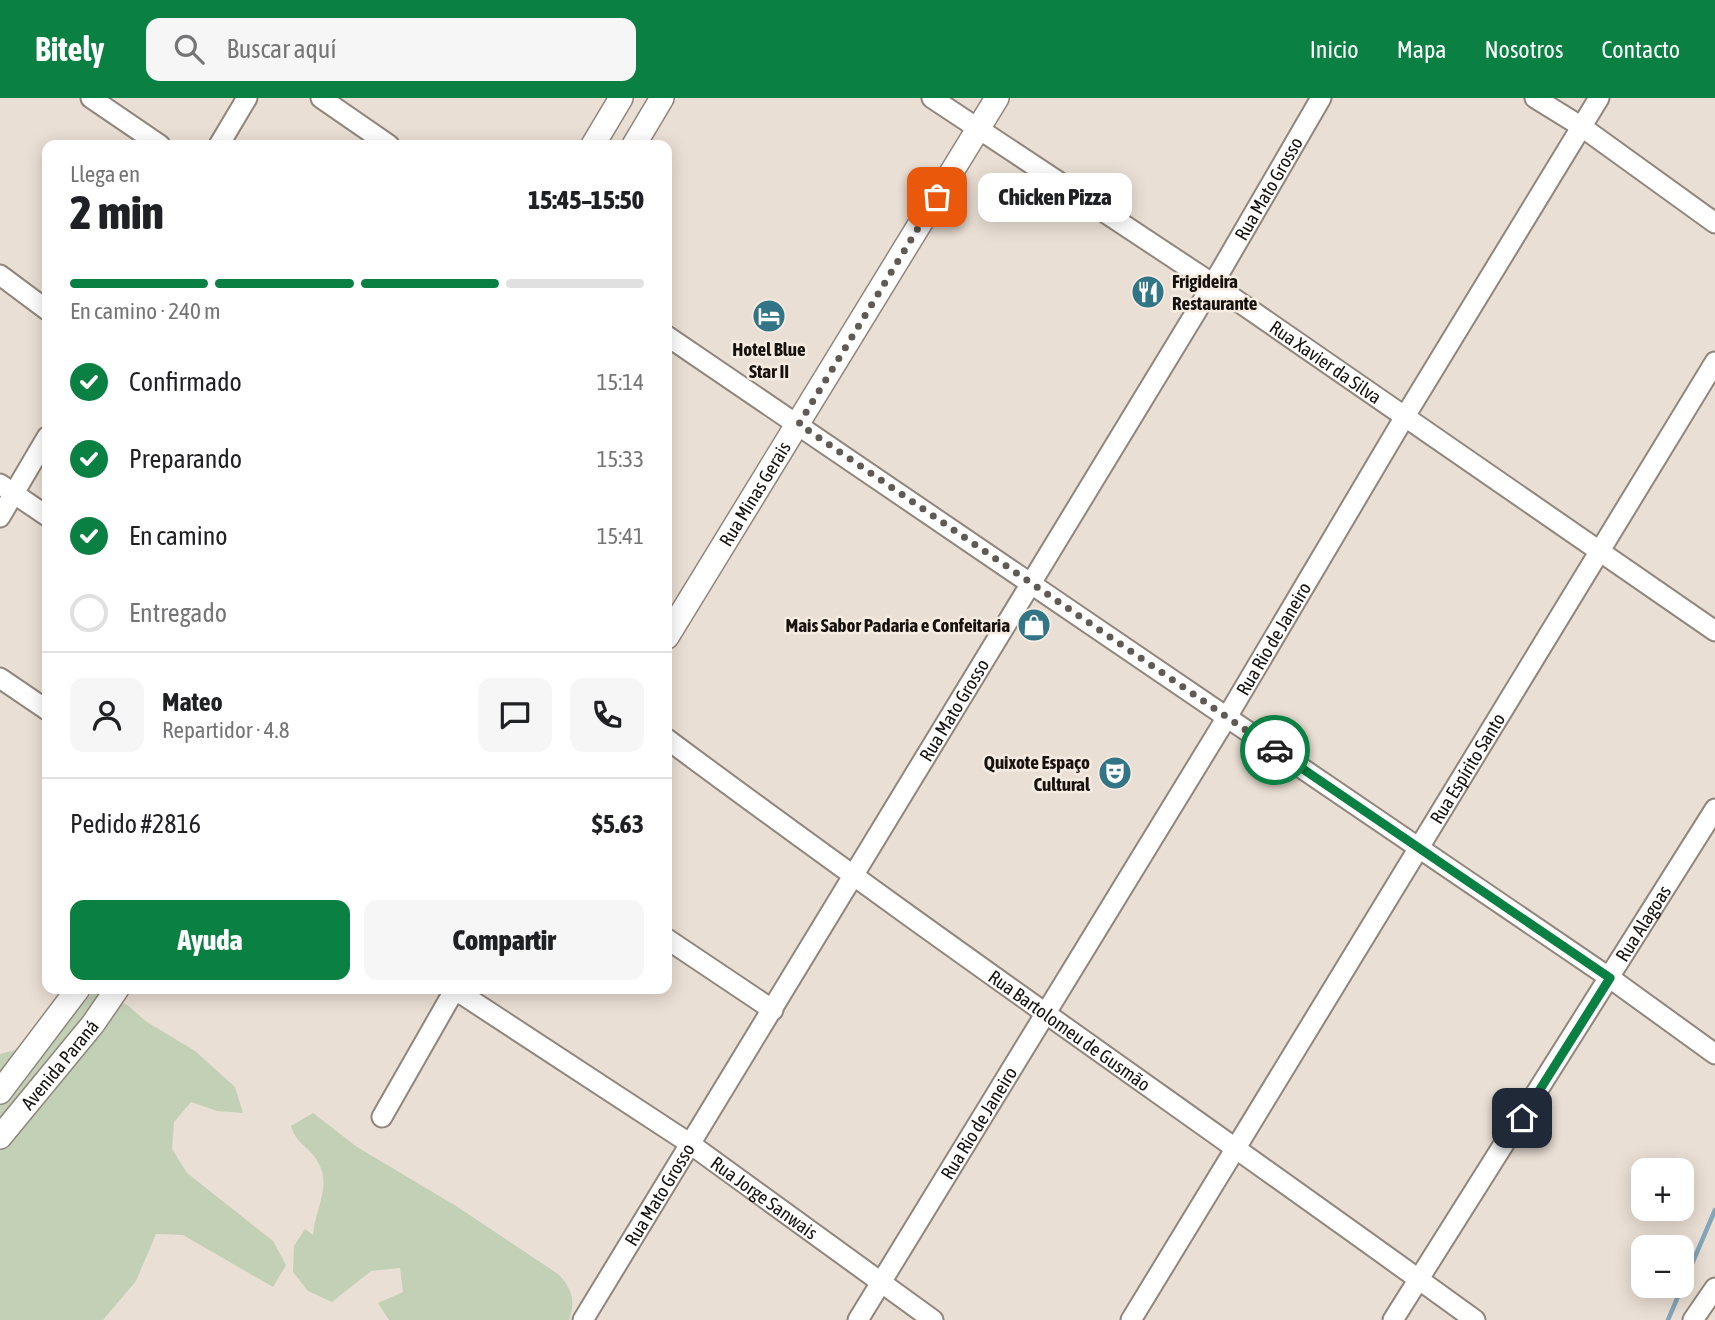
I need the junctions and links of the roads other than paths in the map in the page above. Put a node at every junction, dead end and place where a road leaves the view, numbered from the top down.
1 (91, 98) edge
2 (247, 98) edge
3 (321, 98) edge
4 (621, 98) edge
5 (662, 98) edge
6 (932, 98) edge
7 (997, 98) edge
8 (1321, 98) edge
9 (1535, 98) edge
10 (1599, 98) edge
11 (1582, 127) junction
12 (978, 128) junction
13 (153, 140) edge
14 (222, 140) edge
15 (382, 140) edge
16 (596, 140) edge
17 (637, 140) edge
18 (1715, 223) edge
19 (0, 275) edge
20 (1213, 284) junction
21 (42, 306) edge
22 (672, 339) edge
23 (1715, 362) edge
24 (1404, 418) junction
25 (799, 424) junction
26 (42, 444) edge
27 (7, 489) edge
28 (42, 513) edge
29 (0, 517) edge
30 (1600, 551) junction
31 (1030, 583) junction
32 (672, 629) edge
33 (1715, 631) edge
34 (0, 678) edge
35 (42, 707) edge
36 (1227, 717) junction
37 (672, 744) edge
38 (1715, 810) edge
39 (1420, 850) junction
40 (853, 878) junction
41 (672, 942) edge
42 (1610, 978) junction
43 (74, 994) edge
44 (114, 994) edge
45 (451, 994) edge
46 (462, 994) edge
47 (773, 1010) junction
48 (1043, 1015) junction
49 (1715, 1054) edge
50 (0, 1092) edge
51 (382, 1116) dead end
52 (0, 1137) edge
53 (690, 1143) junction
54 (1239, 1148) junction
55 (1420, 1280) junction
56 (880, 1284) junction
57 (1715, 1288) edge
58 (583, 1320) edge
59 (858, 1320) edge
60 (933, 1320) edge
61 (1131, 1320) edge
62 (1393, 1320) edge
63 (1475, 1320) edge
64 (1693, 1320) edge

1 - 13 street
2 - 14 street
3 - 15 street
4 - 16 main road
5 - 17 main road
6 - 12 street, Rua Xavier da Silva
7 - 12 main road, Rua Minas Gerais
8 - 20 street, Rua Mato Grosso
9 - 11 street
10 - 11 street, Rua Rio de Janeiro
11 - 18 street
11 - 24 street, Rua Rio de Janeiro
12 - 20 street, Rua Xavier da Silva
12 - 25 main road, Rua Minas Gerais
19 - 21 street
20 - 24 street, Rua Xavier da Silva
20 - 31 street, Rua Mato Grosso
22 - 25 street
23 - 30 street, Rua Espírito Santo
24 - 30 street, Rua Xavier da Silva
24 - 36 street, Rua Rio de Janeiro
25 - 31 street
25 - 32 main road, Rua Minas Gerais
26 - 27 street
27 - 28 street
27 - 29 street
30 - 33 street, Rua Xavier da Silva
30 - 39 street, Rua Espírito Santo
31 - 36 street
31 - 40 street, Rua Mato Grosso
34 - 35 street
36 - 39 street
36 - 48 street, Rua Rio de Janeiro
37 - 40 street, Rua Bartolomeu de Gusmão
38 - 42 street, Rua Alagoas
39 - 42 street
39 - 54 street, Rua Espírito Santo
40 - 47 street, Rua Mato Grosso
40 - 48 street, Rua Bartolomeu de Gusmão
41 - 47 street
42 - 49 street
42 - 55 street, Rua Alagoas
43 - 50 main road, Avenida Paraná
44 - 52 main road, Avenida Paraná
45 - 51 street
46 - 53 street, Rua Jorge Sanwais
47 - 53 street, Rua Mato Grosso
48 - 54 street, Rua Bartolomeu de Gusmão
48 - 56 street, Rua Rio de Janeiro
53 - 56 street, Rua Jorge Sanwais
53 - 58 street, Rua Mato Grosso
54 - 55 street, Rua Bartolomeu de Gusmão
54 - 61 street, Rua Espírito Santo
55 - 62 street, Rua Alagoas
55 - 63 street, Rua Bartolomeu de Gusmão
56 - 59 street, Rua Rio de Janeiro
56 - 60 street, Rua Jorge Sanwais
57 - 64 street

